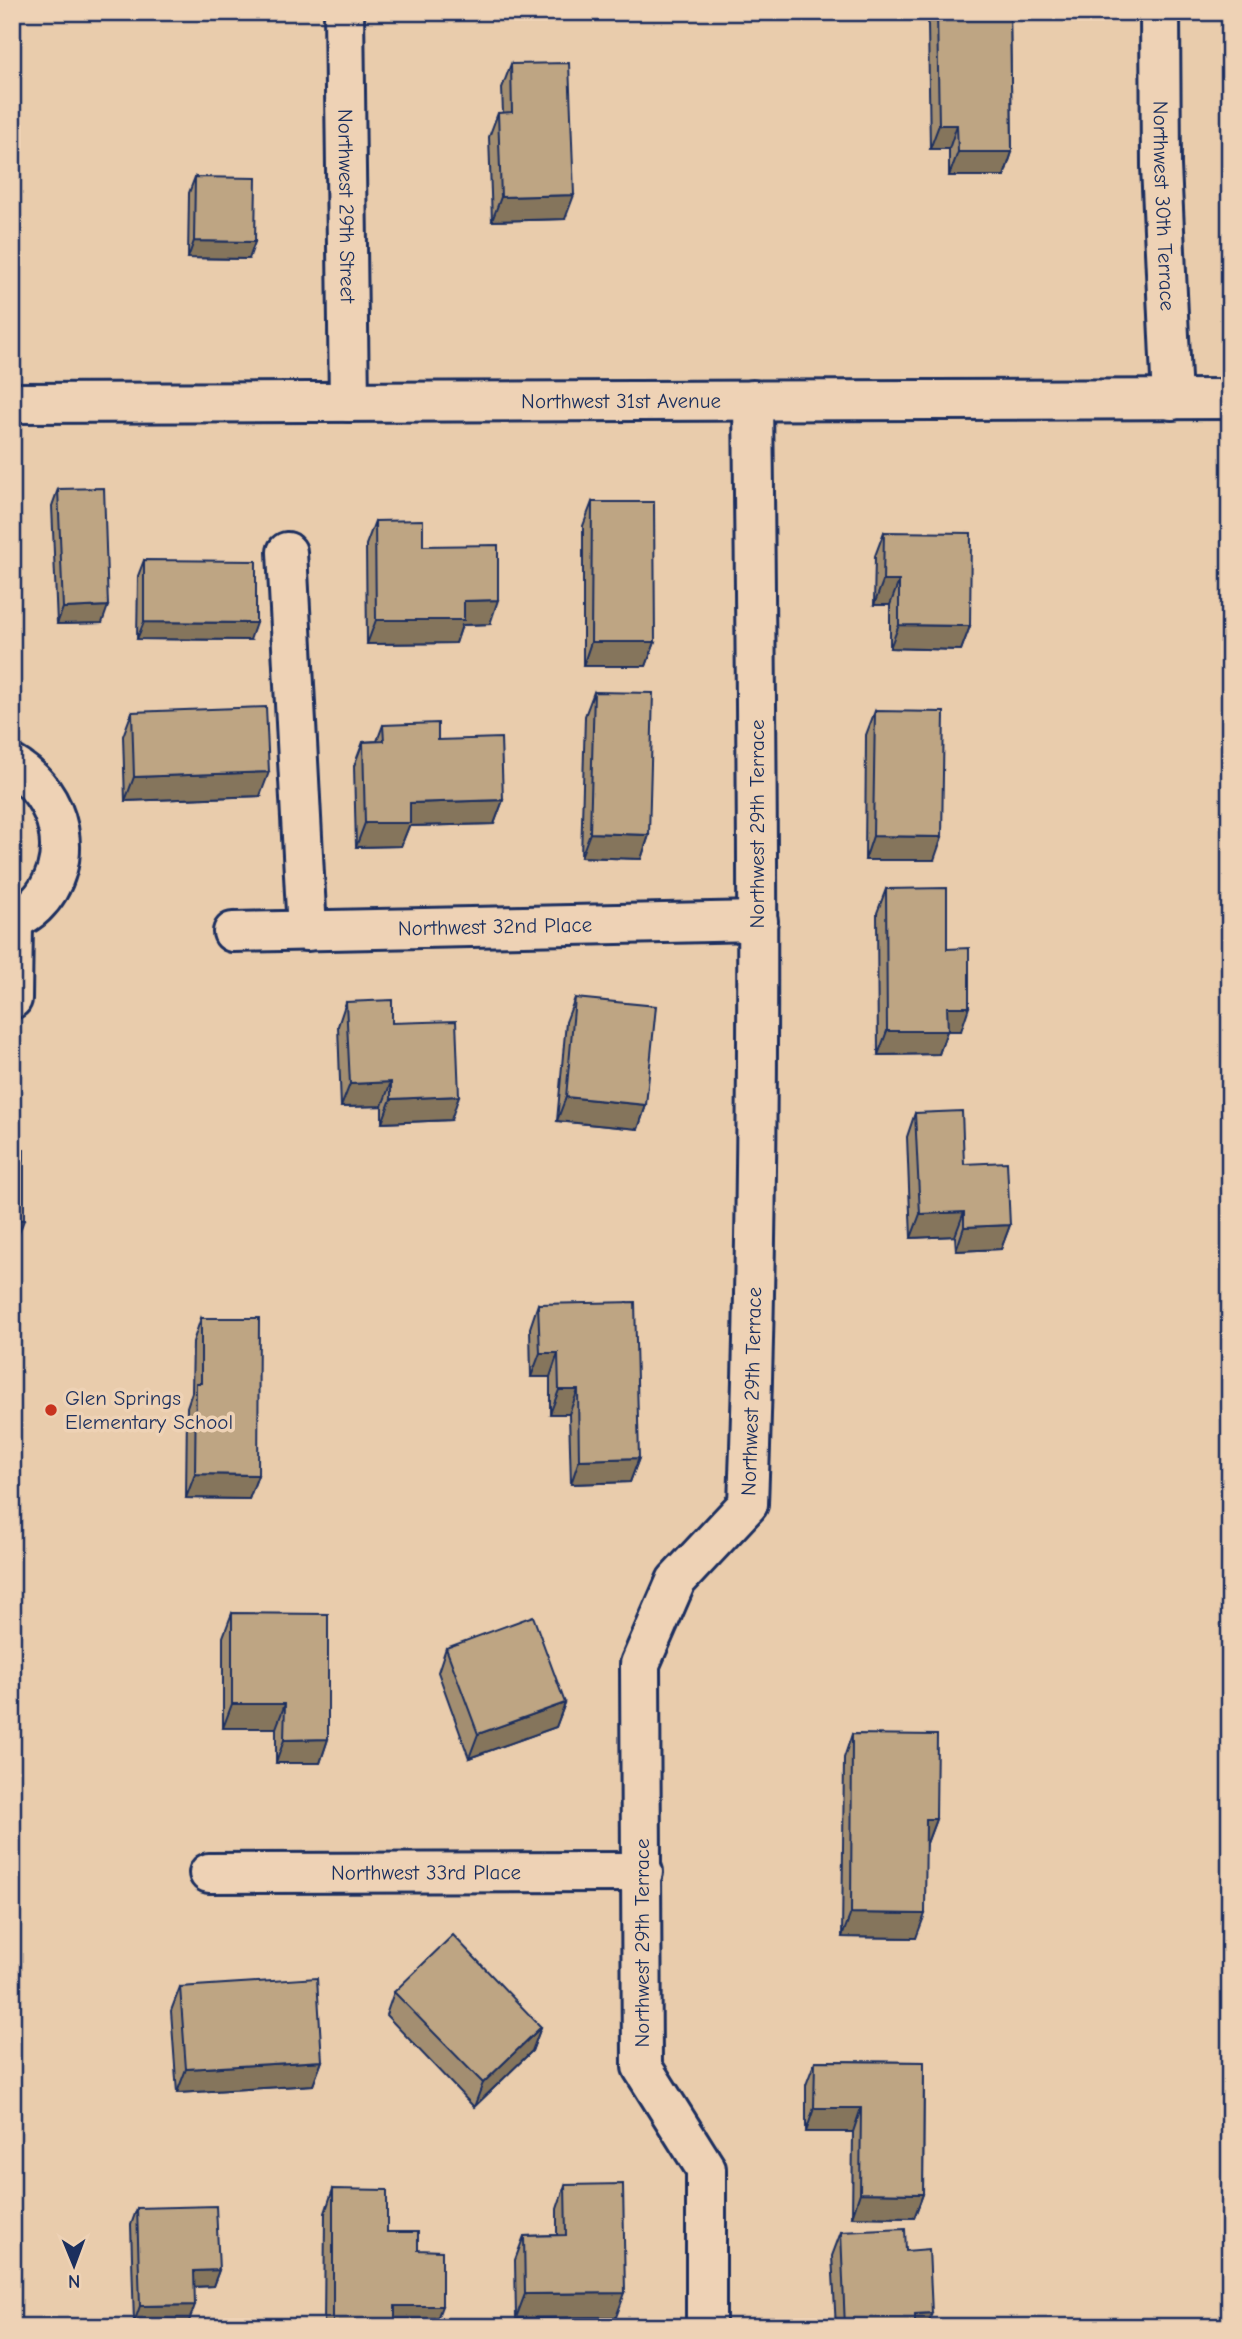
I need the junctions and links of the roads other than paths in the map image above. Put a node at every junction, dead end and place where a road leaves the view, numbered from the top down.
1 (344, 12) edge
2 (1160, 12) edge
3 (1230, 399) edge
4 (753, 400) junction
5 (1172, 400) junction
6 (349, 402) junction
7 (12, 403) edge
8 (287, 552) dead end
9 (12, 765) edge
10 (13, 921) edge
11 (758, 921) junction
12 (307, 930) junction
13 (233, 932) dead end
14 (12, 999) edge
15 (643, 1872) junction
16 (209, 1873) dead end
17 (706, 2327) edge

1 - 6 street, Northwest 29th Street
2 - 5 street, Northwest 30th Terrace
3 - 5 street, Northwest 31st Avenue
4 - 5 street, Northwest 31st Avenue
4 - 6 street, Northwest 31st Avenue
4 - 11 street, Northwest 29th Terrace
6 - 7 street, Northwest 31st Avenue
8 - 12 street
9 - 10 street
10 - 14 street
11 - 12 street, Northwest 32nd Place
11 - 15 street, Northwest 29th Terrace
12 - 13 street, Northwest 32nd Place
15 - 16 street, Northwest 33rd Place
15 - 17 street, Northwest 29th Terrace

